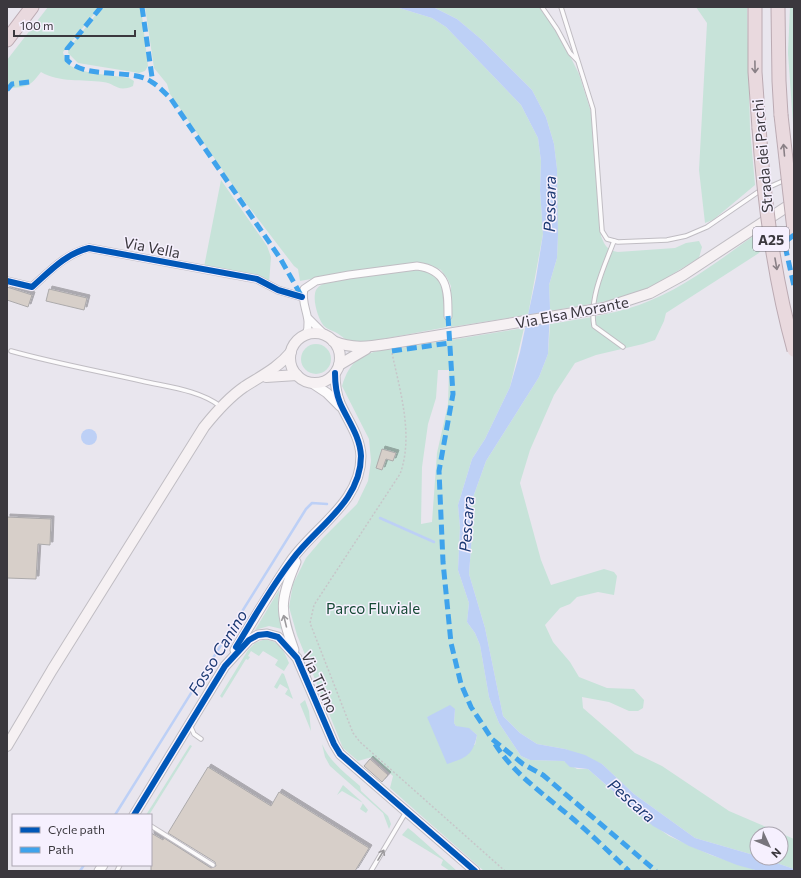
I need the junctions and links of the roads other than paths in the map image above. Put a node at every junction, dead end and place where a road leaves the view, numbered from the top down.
1 (32, 7) edge
2 (542, 7) edge
3 (561, 7) edge
4 (755, 7) edge
5 (778, 7) edge
6 (7, 40) edge
7 (578, 60) junction
8 (794, 178) edge
9 (794, 202) edge
10 (794, 230) edge
11 (614, 241) junction
12 (7, 281) edge
13 (302, 297) junction
14 (448, 316) dead end
15 (309, 319) junction
16 (306, 335) junction
17 (329, 338) junction
18 (372, 347) junction
19 (623, 347) dead end
20 (794, 350) edge
21 (11, 351) dead end
22 (291, 352) junction
23 (337, 369) junction
24 (297, 375) junction
25 (258, 379) junction
26 (312, 383) junction
27 (221, 406) junction
28 (346, 416) junction
29 (303, 546) junction
30 (297, 658) junction
31 (225, 666) junction
32 (190, 722) junction
33 (201, 739) dead end
34 (7, 746) edge
35 (407, 811) junction
36 (135, 814) edge
37 (152, 827) edge
38 (213, 865) dead end
39 (371, 871) edge
40 (475, 871) edge

1 - 6 highway
2 - 7 lane
3 - 7 lane
4 -> 20 highway, Strada dei Parchi / A25, bridge
10 -> 5 highway, Strada dei Parchi / A25, bridge
7 - 11 lane
8 - 11 lane
9 - 18 main road, Via Elsa Morante, bridge
11 - 19 lane
12 - 13 street, Via Vella
13 - 14 street
13 - 15 street
15 - 16 street
15 - 17 street
16 - 17 main road
16 - 22 main road
17 - 18 main road, Via Elsa Morante
17 - 23 main road
18 - 23 main road, Via Elsa Morante
21 - 27 lane
22 - 24 main road
22 - 25 main road
23 - 26 main road
23 - 28 street
24 - 25 main road
24 - 26 main road
25 - 27 main road
26 - 28 street
27 - 34 main road
28 - 29 street
30 -> 29 street
29 - 31 street
30 - 31 street, Via Tirino
30 - 35 street, Via Tirino
31 - 32 street, Via Tirino
32 - 33 lane
32 - 36 street, Via Tirino
39 -> 35 lane
35 - 40 street, Via Tirino
37 - 38 lane

